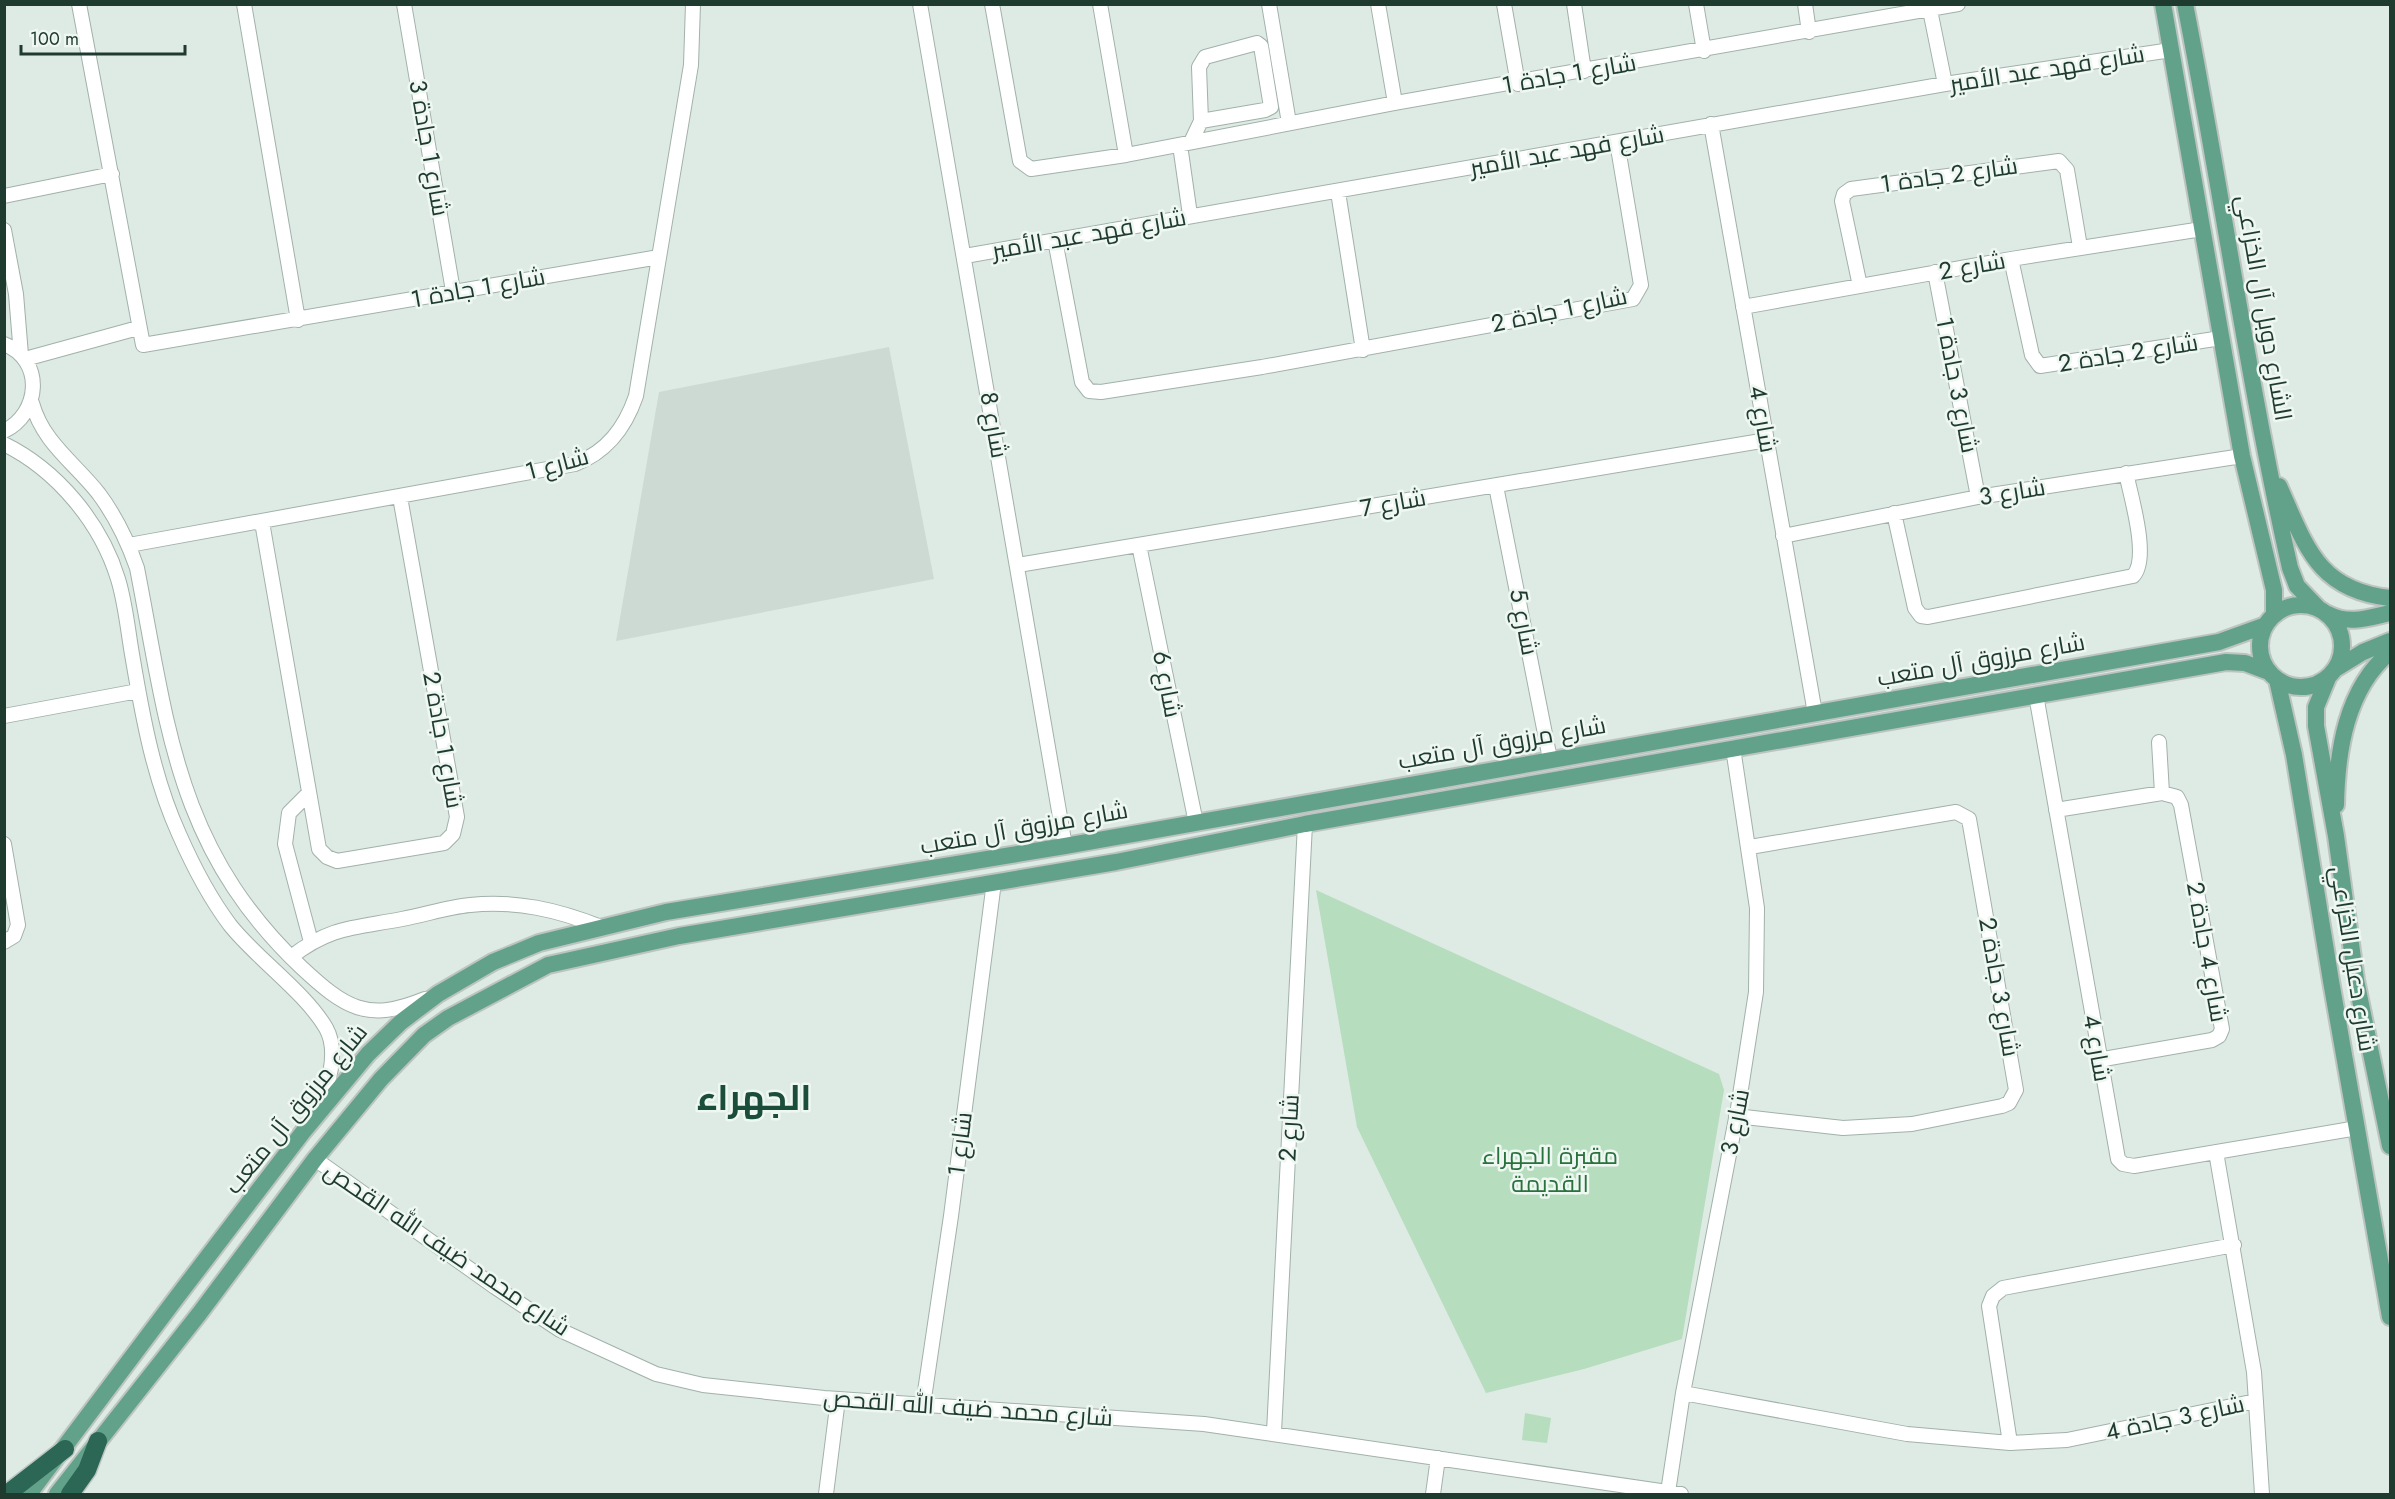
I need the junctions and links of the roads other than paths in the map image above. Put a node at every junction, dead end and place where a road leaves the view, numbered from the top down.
1 (79, 4) edge
2 (244, 4) edge
3 (404, 4) edge
4 (693, 4) edge
5 (920, 4) edge
6 (992, 4) edge
7 (1100, 4) edge
8 (1269, 4) edge
9 (1378, 4) edge
10 (1504, 4) edge
11 (1574, 4) edge
12 (1696, 4) edge
13 (1805, 4) edge
14 (1959, 4) edge
15 (2163, 4) edge
16 (2185, 4) edge
17 (1930, 10) junction
18 (1809, 32) junction
19 (2171, 50) junction
20 (1704, 51) junction
21 (1584, 71) junction
22 (1518, 84) junction
23 (1945, 84) junction
24 (1395, 103) junction
25 (2207, 119) junction
26 (1201, 121) junction
27 (1289, 123) junction
28 (1711, 124) junction
29 (2184, 124) junction
30 (1617, 142) junction
31 (1185, 144) junction
32 (2214, 152) junction
33 (1126, 155) junction
34 (2189, 156) junction
35 (112, 174) junction
36 (1338, 192) junction
37 (4, 196) edge
38 (1190, 215) junction
39 (2202, 229) junction
40 (4, 231) edge
41 (1055, 240) junction
42 (2080, 247) junction
43 (965, 256) junction
44 (658, 257) junction
45 (2011, 258) junction
46 (1935, 272) junction
47 (1860, 285) junction
48 (453, 291) junction
49 (1743, 307) junction
50 (298, 320) junction
51 (138, 328) junction
52 (2221, 338) junction
53 (4, 344) edge
54 (1363, 350) junction
55 (23, 357) junction
56 (32, 403) junction
57 (4, 431) edge
58 (1767, 440) junction
59 (4, 444) edge
60 (2265, 455) junction
61 (2242, 456) junction
62 (2127, 473) junction
63 (1496, 486) junction
64 (400, 497) junction
65 (1978, 497) junction
66 (1894, 513) junction
67 (262, 522) junction
68 (1783, 536) junction
69 (129, 545) junction
70 (1139, 545) junction
71 (1018, 565) junction
72 (2391, 598) edge
73 (2323, 611) junction
74 (2391, 613) edge
75 (2270, 620) junction
76 (2391, 641) edge
77 (2391, 652) edge
78 (2333, 673) junction
79 (2273, 676) junction
80 (138, 691) junction
81 (2036, 695) junction
82 (1882, 701) junction
83 (1848, 707) junction
84 (1815, 713) junction
85 (4, 716) edge
86 (1883, 722) junction
87 (1850, 728) junction
88 (2159, 742) dead end
89 (1733, 748) junction
90 (1550, 759) junction
91 (1441, 778) junction
92 (1408, 784) junction
93 (2162, 793) junction
94 (309, 794) junction
95 (1443, 799) junction
96 (1410, 805) junction
97 (2056, 810) junction
98 (1196, 823) junction
99 (1305, 824) junction
100 (2336, 836) junction
101 (4, 844) edge
102 (1065, 846) junction
103 (1750, 847) junction
104 (2313, 868) junction
105 (2341, 868) junction
106 (994, 882) junction
107 (2344, 898) junction
108 (2319, 902) junction
109 (601, 927) junction
110 (4, 942) edge
111 (311, 942) junction
112 (291, 957) junction
113 (312, 978) junction
114 (297, 994) junction
115 (438, 994) junction
116 (2098, 1060) junction
117 (1736, 1116) junction
118 (2357, 1128) junction
119 (303, 1132) junction
120 (2391, 1146) edge
121 (2216, 1152) junction
122 (315, 1159) junction
123 (2234, 1245) junction
124 (2389, 1300) edge
125 (2391, 1317) edge
126 (1683, 1393) junction
127 (838, 1399) junction
128 (2256, 1401) junction
129 (923, 1405) junction
130 (1274, 1432) junction
131 (98, 1441) junction
132 (2010, 1443) junction
133 (65, 1449) junction
134 (1437, 1458) junction
135 (1674, 1493) edge
136 (7, 1494) edge
137 (29, 1494) edge
138 (57, 1494) edge
139 (70, 1494) edge
140 (826, 1494) edge
141 (1433, 1494) edge
142 (2262, 1494) edge

1 - 35 street
2 - 50 street
3 - 48 street, شارع 1 جادة 3
4 - 44 street, شارع 1
5 - 43 street, شارع 8
6 - 33 street, شارع 1 جادة 1
7 - 33 street
8 - 27 street
9 - 24 street
10 - 22 street
11 - 21 street
12 - 20 street
13 - 18 street
14 - 17 street, شارع 1 جادة 1
15 - 19 main road, الشارع دوبل آل الخزاعي
16 - 25 main road, الشارع دوبل آل الخزاعي
17 - 18 street, شارع 1 جادة 1
17 - 23 street
18 - 20 street, شارع 1 جادة 1
19 - 23 street, شارع فهد عبد الأمير
19 - 29 main road, الشارع دوبل آل الخزاعي
20 - 21 street, شارع 1 جادة 1
21 - 22 street, شارع 1 جادة 1
22 - 24 street, شارع 1 جادة 1
23 - 28 street, شارع فهد عبد الأمير
24 - 27 street, شارع 1 جادة 1
25 - 29 main road
25 - 32 main road, الشارع دوبل آل الخزاعي
26 - 26 street
26 - 31 street
27 - 31 street, شارع 1 جادة 1
28 - 30 street, شارع فهد عبد الأمير
28 - 49 street, شارع 4
29 - 34 main road, الشارع دوبل آل الخزاعي
30 - 36 street, شارع فهد عبد الأمير
30 - 54 street, شارع 1 جادة 2
31 - 33 street, شارع 1 جادة 1
31 - 38 street
32 - 34 main road
32 - 60 main road, الشارع دوبل آل الخزاعي
34 - 39 main road, الشارع دوبل آل الخزاعي
35 - 37 street
35 - 51 street
36 - 38 street, شارع فهد عبد الأمير
36 - 54 street
38 - 41 street, شارع فهد عبد الأمير
39 - 42 street, شارع 2
39 - 52 main road, الشارع دوبل آل الخزاعي
40 - 55 street
41 - 43 street, شارع فهد عبد الأمير
41 - 54 street, شارع 1 جادة 2
42 - 45 street, شارع 2
42 - 47 street, شارع 2 جادة 1
43 - 71 street, شارع 8
44 - 48 street, شارع 1 جادة 1
44 - 64 street, شارع 1
45 - 46 street, شارع 2
45 - 52 street, شارع 2 جادة 2
46 - 47 street, شارع 2
46 - 65 street, شارع 3 جادة 1
47 - 49 street, شارع 2
48 - 50 street, شارع 1 جادة 1
49 - 58 street, شارع 4
50 - 51 street, شارع 1 جادة 1
51 - 55 street
52 - 61 main road, الشارع دوبل آل الخزاعي
53 - 55 street
55 - 56 street
56 - 57 street
56 - 69 street
58 - 63 street, شارع 7
58 - 68 street, شارع 4
59 - 80 street
60 - 72 main road
60 - 73 main road, الشارع دوبل آل الخزاعي
61 - 62 street, شارع 3
61 - 75 main road, الشارع دوبل آل الخزاعي
62 - 65 street, شارع 3
62 - 66 street
63 - 70 street, شارع 7
63 - 90 street, شارع 5
64 - 67 street, شارع 1
64 - 94 street, شارع 1 جادة 2
65 - 66 street, شارع 3
66 - 68 street, شارع 3
67 - 69 street, شارع 1
67 - 94 street, شارع 1 جادة 2
68 - 84 street, شارع 4
69 - 112 street
70 - 71 street, شارع 7
70 - 98 street, شارع 6
71 - 102 street, شارع 8
73 - 74 main road
73 - 75 main road
73 - 78 main road
75 - 79 main road
75 - 82 main road, شارع مرزوق آل متعب
76 - 78 main road
77 - 100 main road
78 - 79 main road
78 - 100 main road, شارع دعبل الخزاعي
79 - 81 main road, شارع مرزوق آل متعب
79 - 104 main road, شارع دعبل الخزاعي
80 - 85 street
80 - 114 street
81 - 86 main road, شارع مرزوق آل متعب
81 - 97 street, شارع 4
82 - 83 main road, شارع مرزوق آل متعب
82 - 86 main road
83 - 84 main road, شارع مرزوق آل متعب
83 - 87 main road
84 - 90 main road, شارع مرزوق آل متعب
86 - 87 main road, شارع مرزوق آل متعب
87 - 89 main road, شارع مرزوق آل متعب
88 - 93 street
89 - 95 main road, شارع مرزوق آل متعب
89 - 103 street, شارع 3
90 - 91 main road, شارع مرزوق آل متعب
91 - 92 main road, شارع مرزوق آل متعب
91 - 95 main road
92 - 96 main road
92 - 98 main road, شارع مرزوق آل متعب
93 - 97 street
93 - 116 street, شارع 4 جادة 2
94 - 111 street
95 - 96 main road, شارع مرزوق آل متعب
96 - 99 main road, شارع مرزوق آل متعب
97 - 116 street, شارع 4
98 - 102 main road, شارع مرزوق آل متعب
99 - 106 main road, شارع مرزوق آل متعب
99 - 130 street, شارع 2
100 - 105 main road, شارع دعبل الخزاعي
101 - 110 street
102 - 109 main road, شارع مرزوق آل متعب
103 - 117 street, شارع 3
103 - 117 street, شارع 3 جادة 2
104 - 105 main road
104 - 108 main road, شارع دعبل الخزاعي
105 - 107 main road, شارع دعبل الخزاعي
106 - 122 main road, شارع مرزوق آل متعب
106 - 129 street, شارع 1
107 - 108 main road
107 - 120 main road, شارع دعبل الخزاعي
108 - 118 main road, شارع دعبل الخزاعي
109 - 111 street
109 - 115 main road, شارع مرزوق آل متعب
111 - 112 street
112 - 113 street
113 - 114 street
113 - 115 street
114 - 119 street
115 - 119 main road, شارع مرزوق آل متعب
116 - 121 street, شارع 4
117 - 126 street, شارع 3
118 - 121 street, شارع 4
118 - 124 main road, شارع دعبل الخزاعي
119 - 133 main road, شارع مرزوق آل متعب
121 - 123 street, شارع 3 جادة 4
122 - 127 street, شارع محمد ضيف الله القحص
122 - 131 main road, شارع مرزوق آل متعب
123 - 128 street, شارع 3 جادة 4
123 - 132 street
124 - 125 main road, شارع دعبل الخزاعي
126 - 132 street, شارع 3 جادة 4
126 - 135 street, شارع 3
127 - 129 street, شارع محمد ضيف الله القحص
127 - 140 street
128 - 132 street, شارع 3 جادة 4
128 - 142 street
129 - 130 street, شارع محمد ضيف الله القحص
130 - 134 street, شارع محمد ضيف الله القحص
131 - 138 main road, شارع مرزوق آل متعب
131 - 139 highway
133 - 136 highway
133 - 137 main road, شارع مرزوق آل متعب
134 - 135 street, شارع محمد ضيف الله القحص
134 - 141 street

